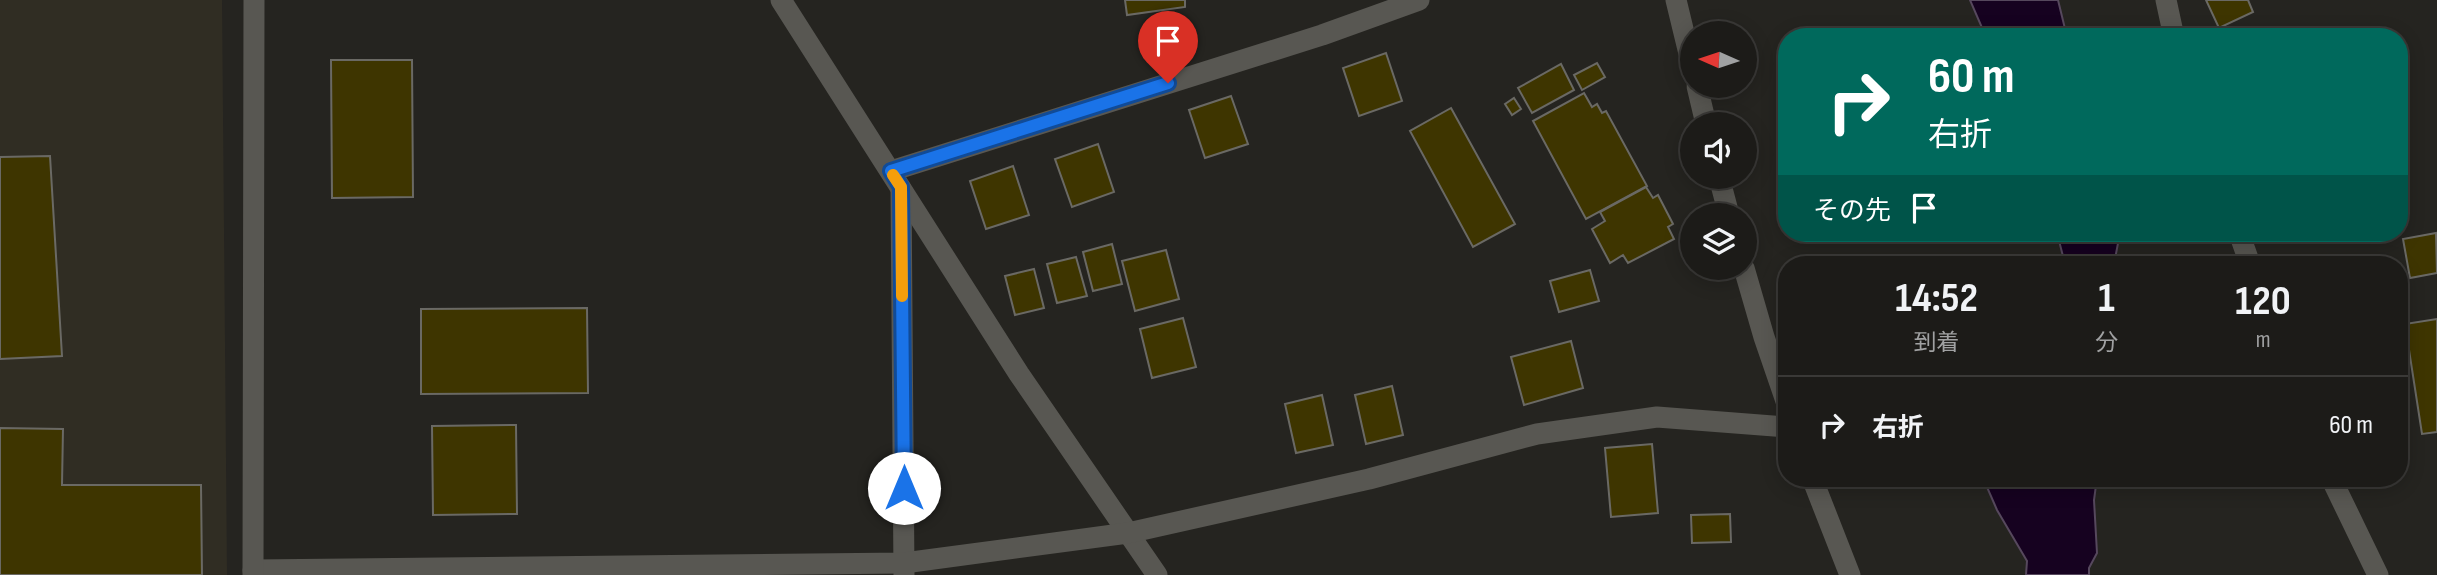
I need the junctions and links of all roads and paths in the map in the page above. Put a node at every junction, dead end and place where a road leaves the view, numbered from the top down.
1 (254, 0) edge
2 (781, 0) edge
3 (1419, 0) edge
4 (1676, 0) edge
5 (2166, 0) edge
6 (1681, 21) edge
7 (2172, 28) edge
8 (896, 179) junction
9 (1747, 280) edge
10 (1778, 379) edge
11 (1778, 426) edge
12 (1816, 487) edge
13 (2335, 487) edge
14 (1128, 533) junction
15 (904, 569) edge
16 (253, 573) edge
17 (1157, 575) edge
18 (1850, 575) edge
19 (2378, 575) edge

1 - 16 street
2 - 8 street
3 - 8 street
4 - 6 street
5 - 7 street
8 - 14 street
8 - 15 street
9 - 10 street
11 - 14 street
12 - 18 street
13 - 19 street
14 - 15 street
14 - 17 street
15 - 16 street

